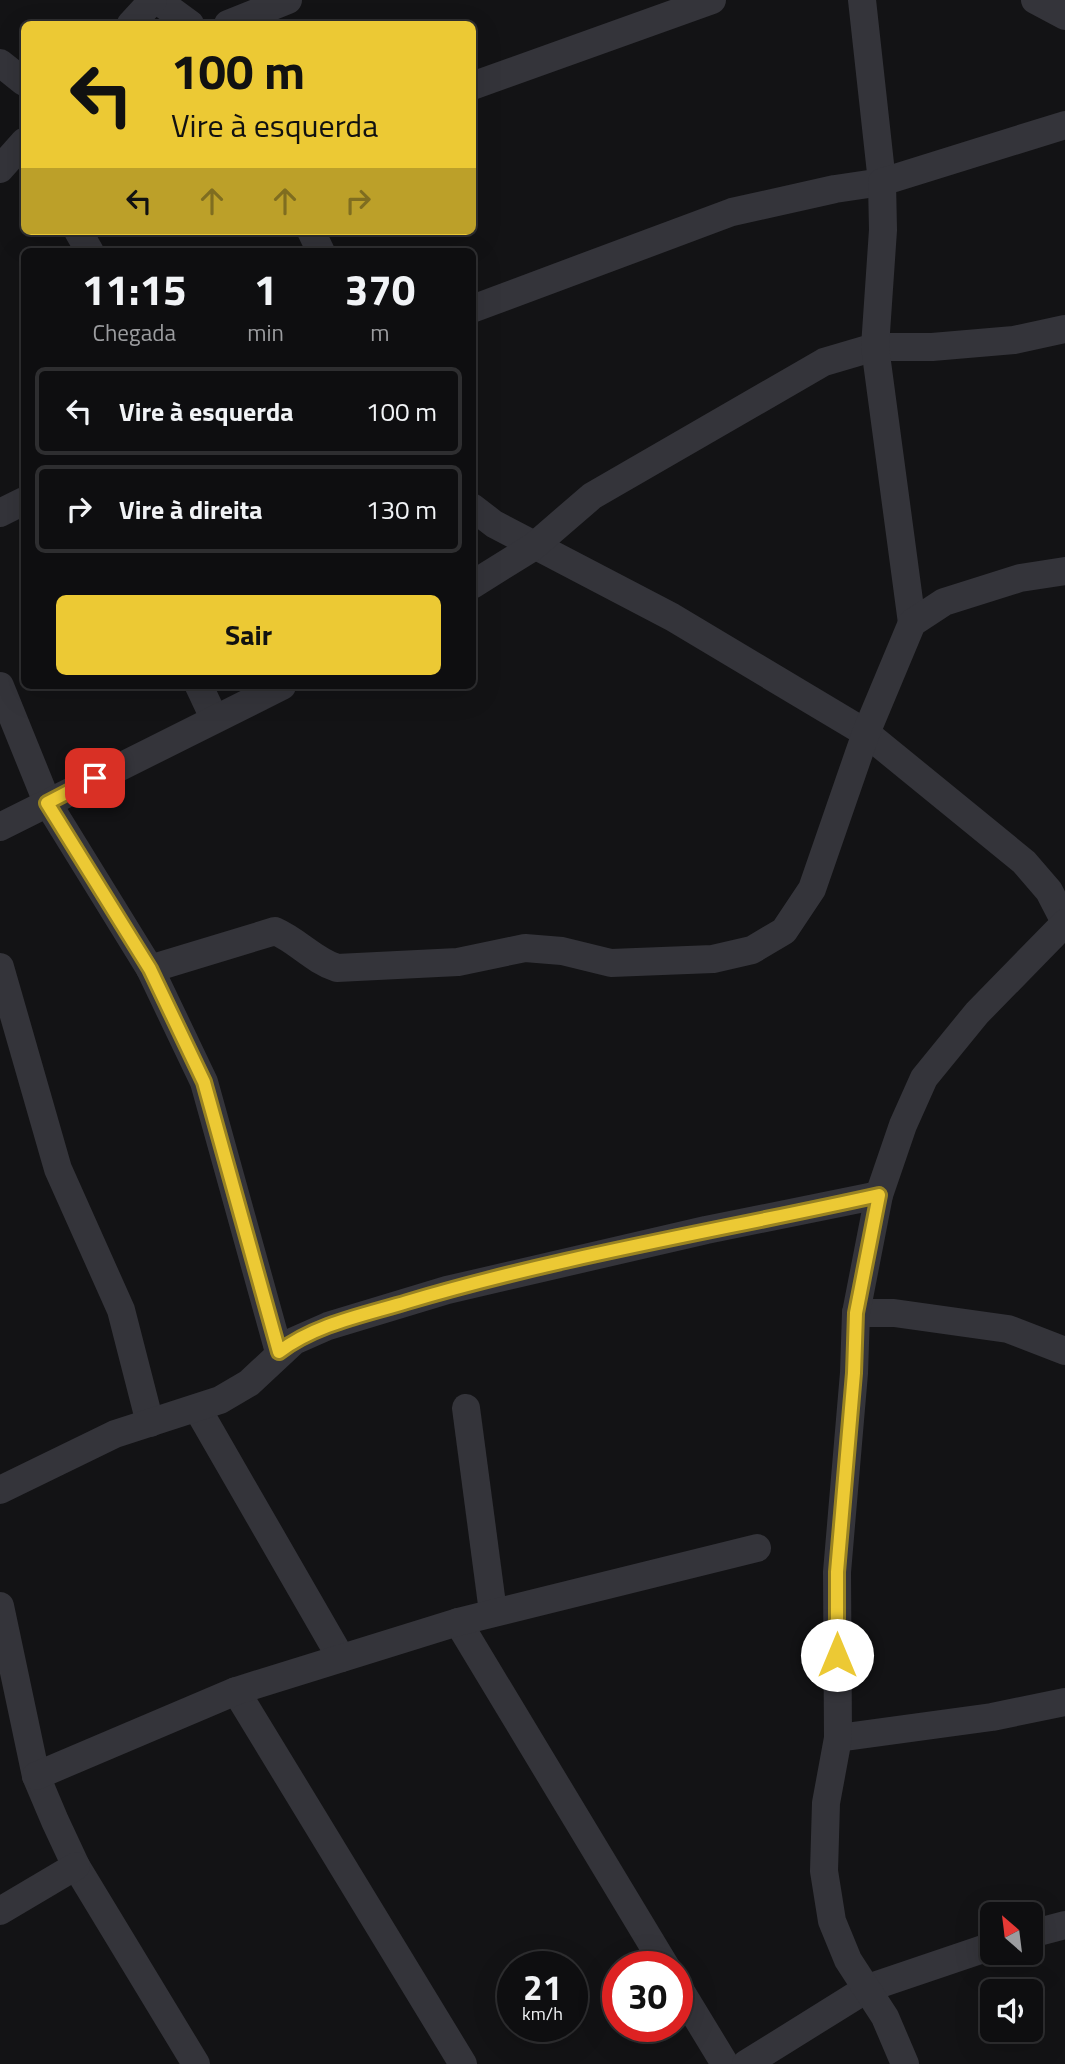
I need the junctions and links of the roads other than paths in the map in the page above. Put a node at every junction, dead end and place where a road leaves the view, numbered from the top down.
1 (155, 0) edge
2 (288, 0) edge
3 (712, 0) edge
4 (862, 0) edge
5 (1035, 0) edge
6 (1065, 16) edge
7 (134, 21) edge
8 (186, 21) edge
9 (236, 21) edge
10 (0, 63) edge
11 (21, 80) edge
12 (476, 85) edge
13 (1065, 125) edge
14 (21, 145) edge
15 (0, 169) edge
16 (882, 181) junction
17 (476, 308) edge
18 (1065, 330) edge
19 (875, 347) junction
20 (21, 502) edge
21 (476, 510) edge
22 (0, 513) edge
23 (533, 547) junction
24 (1065, 571) edge
25 (476, 583) edge
26 (912, 623) junction
27 (0, 686) edge
28 (200, 689) edge
29 (276, 689) edge
30 (214, 718) junction
31 (866, 733) junction
32 (47, 803) junction
33 (0, 827) edge
34 (1065, 923) edge
35 (0, 968) edge
36 (150, 969) junction
37 (879, 1195) junction
38 (856, 1313) junction
39 (1065, 1350) edge
40 (279, 1352) junction
41 (197, 1408) junction
42 (466, 1408) dead end
43 (150, 1423) junction
44 (0, 1490) edge
45 (757, 1548) dead end
46 (0, 1606) edge
47 (494, 1612) junction
48 (458, 1622) junction
49 (341, 1658) junction
50 (236, 1691) junction
51 (1065, 1702) edge
52 (838, 1738) junction
53 (36, 1776) junction
54 (76, 1866) junction
55 (0, 1911) edge
56 (1065, 1925) edge
57 (1043, 1931) edge
58 (980, 1950) edge
59 (656, 1951) edge
60 (868, 1988) junction
61 (693, 2012) edge
62 (196, 2064) edge
63 (463, 2064) edge
64 (724, 2064) edge
65 (746, 2064) edge
66 (905, 2064) edge

1 - 7 street
1 - 8 street
2 - 9 street
3 - 12 street
4 - 16 street
5 - 6 street
10 - 11 street
13 - 16 street
14 - 15 street
16 - 17 street
16 - 19 street
18 - 19 street
19 - 23 street
19 - 26 street
20 - 22 street
21 - 23 street
23 - 25 street
23 - 31 street
24 - 26 street
26 - 31 street
27 - 32 street
28 - 30 street
29 - 30 street
30 - 32 street
31 - 34 street
31 - 36 street
32 - 33 street
32 - 36 street
34 - 37 street
35 - 43 street
36 - 40 street
37 - 38 street
37 - 40 street
38 - 39 street
38 - 52 street
40 - 41 street
41 - 43 street
41 - 49 street
42 - 47 street
43 - 44 street
45 - 47 street
46 - 53 street
47 - 48 street
48 - 49 street
48 - 59 street
49 - 50 street
50 - 53 street
50 - 63 street
51 - 52 street
52 - 60 street
53 - 54 street
54 - 55 street
54 - 62 street
56 - 57 street
58 - 60 street
60 - 65 street
60 - 66 street
61 - 64 street

